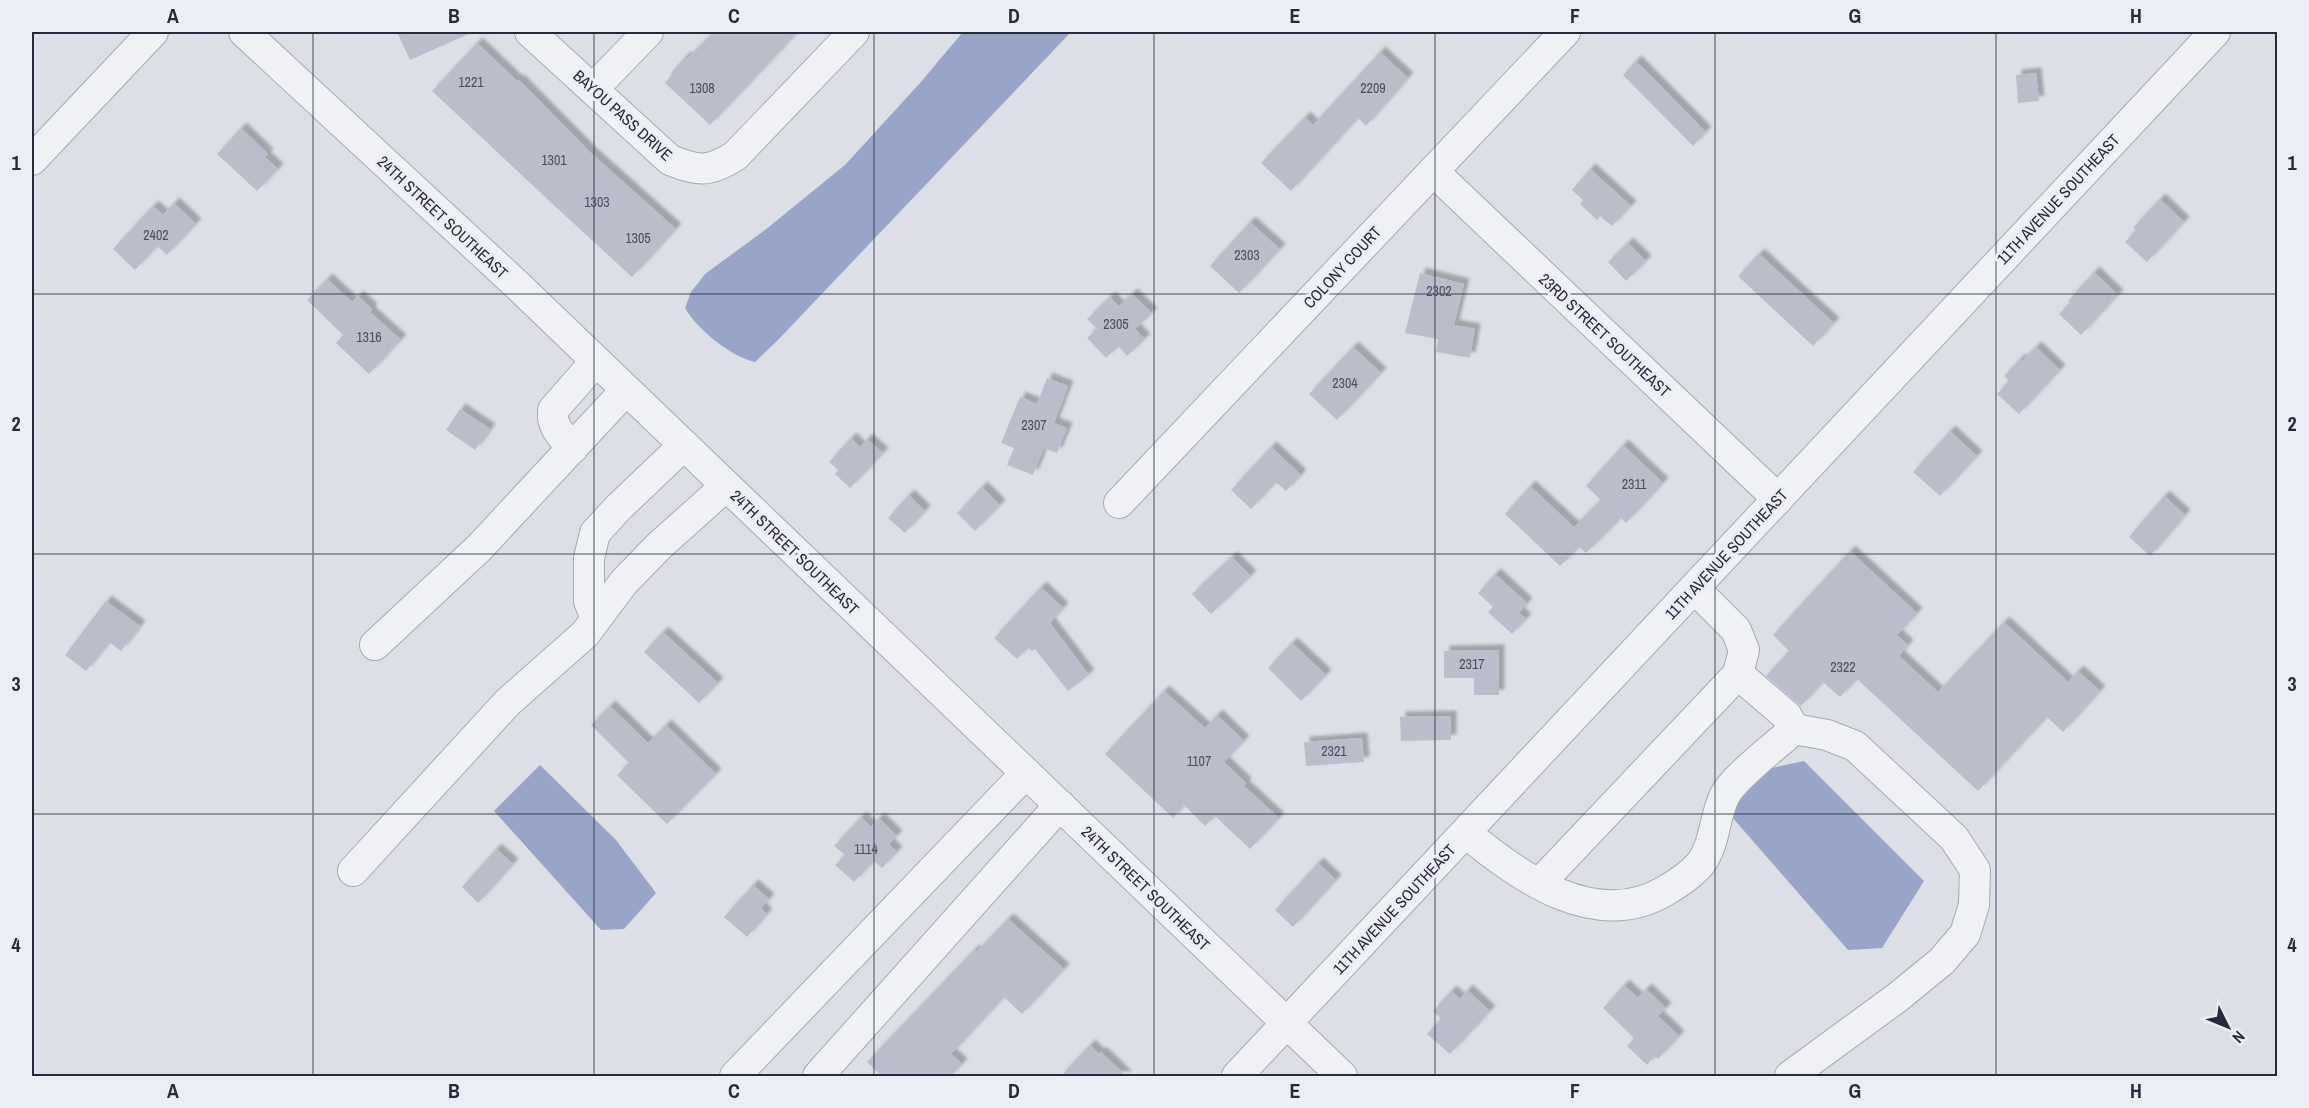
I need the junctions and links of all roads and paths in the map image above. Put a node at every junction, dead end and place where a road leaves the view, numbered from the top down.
1 (153, 32) edge
2 (244, 32) edge
3 (530, 32) edge
4 (648, 32) edge
5 (854, 32) edge
6 (1565, 32) edge
7 (2216, 32) edge
8 (593, 89) junction
9 (32, 160) edge
10 (1433, 171) junction
11 (596, 361) junction
12 (626, 390) junction
13 (684, 445) junction
14 (573, 448) junction
15 (726, 486) junction
16 (1778, 499) junction
17 (1119, 503) dead end
18 (1694, 588) junction
19 (596, 619) junction
20 (375, 645) dead end
21 (1738, 674) junction
22 (1794, 729) junction
23 (1026, 773) junction
24 (1060, 805) junction
25 (1466, 833) junction
26 (354, 871) dead end
27 (1539, 884) junction
28 (1287, 1023) junction
29 (735, 1077) edge
30 (818, 1077) edge
31 (1237, 1077) edge
32 (1342, 1077) edge
33 (1790, 1077) edge

1 - 9 street
2 - 11 street, 24TH STREET SOUTHEAST
3 - 8 street, BAYOU PASS DRIVE
4 - 8 street
5 - 8 street, BAYOU PASS DRIVE
6 - 10 street, COLONY COURT
7 - 16 street, 11TH AVENUE SOUTHEAST
10 - 16 street, 23RD STREET SOUTHEAST
10 - 17 street, COLONY COURT
11 - 12 street, 24TH STREET SOUTHEAST
11 - 14 street
12 - 13 street, 24TH STREET SOUTHEAST
12 - 14 street
13 - 15 street, 24TH STREET SOUTHEAST
13 - 19 street
14 - 20 street
15 - 19 street
15 - 23 street, 24TH STREET SOUTHEAST
16 - 18 street, 11TH AVENUE SOUTHEAST
18 - 21 street
18 - 25 street, 11TH AVENUE SOUTHEAST
19 - 26 street
21 - 22 street
21 - 27 street
22 - 27 street
22 - 33 street
23 - 24 street, 24TH STREET SOUTHEAST
23 - 29 street
24 - 28 street, 24TH STREET SOUTHEAST
24 - 30 street
25 - 27 street
25 - 28 street, 11TH AVENUE SOUTHEAST
28 - 31 street, 11TH AVENUE SOUTHEAST
28 - 32 street, 24TH STREET SOUTHEAST

